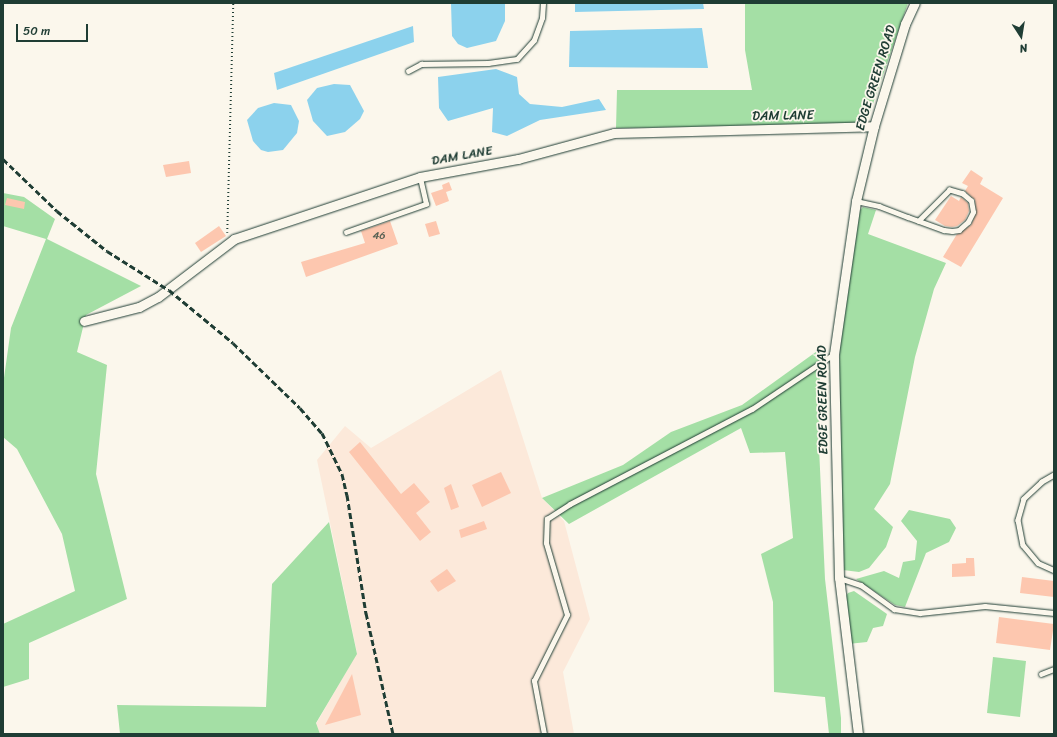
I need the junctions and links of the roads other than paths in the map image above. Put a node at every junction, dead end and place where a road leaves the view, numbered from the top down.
1 (543, 3) edge
2 (915, 3) edge
3 (408, 72) dead end
4 (874, 126) junction
5 (420, 177) junction
6 (856, 201) junction
7 (919, 220) junction
8 (346, 232) dead end
9 (84, 321) dead end
10 (834, 354) junction
11 (1054, 475) edge
12 (1054, 570) edge
13 (839, 578) junction
14 (1054, 612) edge
15 (1054, 669) edge
16 (1041, 674) dead end
17 (544, 734) edge
18 (858, 734) edge

1 - 3 lane
2 - 4 street, EDGE GREEN ROAD
4 - 5 street, DAM LANE
4 - 6 street, EDGE GREEN ROAD
5 - 8 lane
5 - 9 street, DAM LANE
6 - 7 lane
6 - 10 street, EDGE GREEN ROAD
7 - 7 lane
10 - 13 street, EDGE GREEN ROAD
10 - 17 lane
11 - 12 lane
13 - 14 lane
13 - 18 street, EDGE GREEN ROAD
15 - 16 lane

